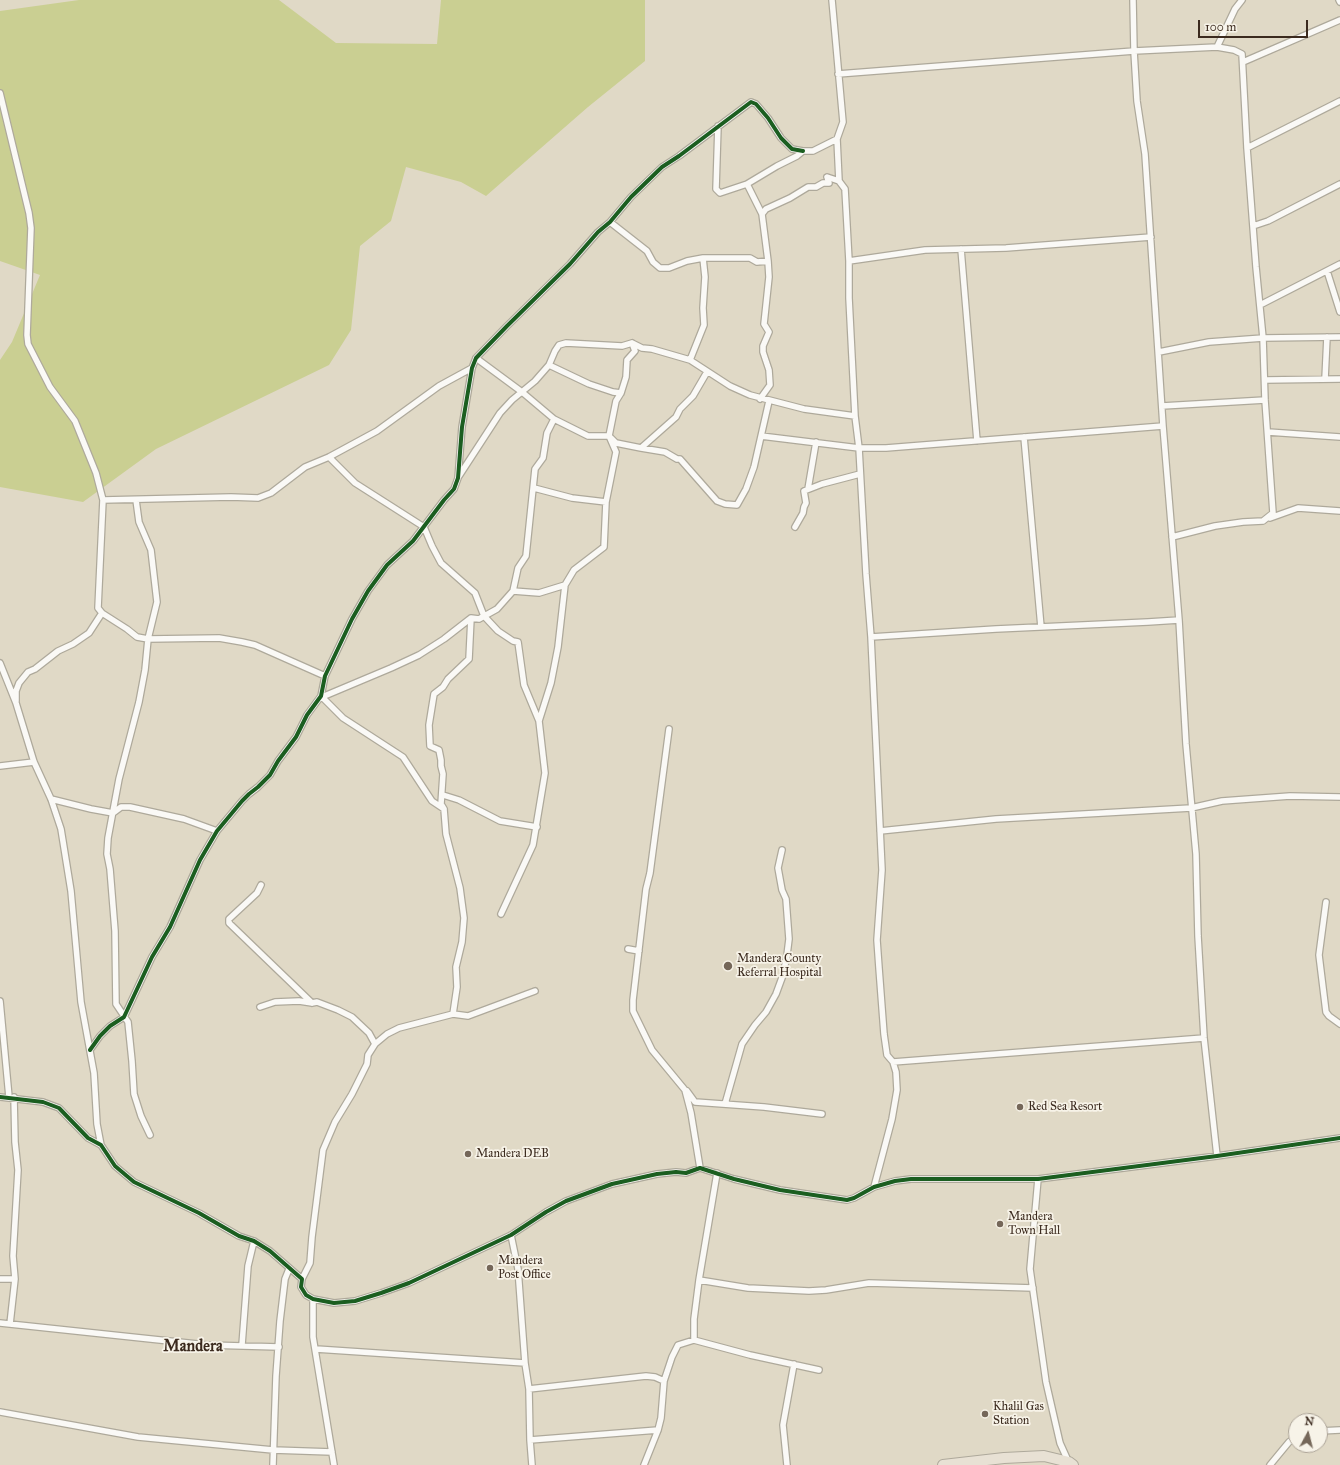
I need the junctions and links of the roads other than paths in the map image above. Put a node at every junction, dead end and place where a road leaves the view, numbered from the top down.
1 (832, 0) edge
2 (1134, 0) edge
3 (1242, 0) edge
4 (1340, 20) edge
5 (1217, 47) junction
6 (1134, 51) junction
7 (1243, 62) junction
8 (838, 74) junction
9 (0, 92) edge
10 (1340, 101) edge
11 (718, 126) junction
12 (837, 139) junction
13 (1246, 148) junction
14 (803, 151) junction
15 (839, 181) junction
16 (747, 184) junction
17 (1340, 184) edge
18 (762, 214) junction
19 (610, 222) junction
20 (1253, 226) junction
21 (1151, 237) junction
22 (961, 249) junction
23 (703, 258) junction
24 (768, 261) junction
25 (849, 261) junction
26 (1340, 264) edge
27 (1327, 271) junction
28 (1260, 305) junction
29 (1339, 308) edge
30 (1327, 337) junction
31 (1340, 337) edge
32 (1263, 338) junction
33 (632, 343) junction
34 (1159, 352) junction
35 (476, 358) junction
36 (690, 360) junction
37 (549, 365) junction
38 (472, 368) junction
39 (707, 372) junction
40 (1325, 379) junction
41 (1340, 379) edge
42 (1265, 380) junction
43 (522, 392) junction
44 (620, 393) junction
45 (760, 398) junction
46 (1265, 400) junction
47 (769, 401) junction
48 (1162, 406) junction
49 (855, 416) junction
50 (554, 419) junction
51 (1163, 426) junction
52 (1268, 432) junction
53 (609, 436) junction
54 (761, 436) junction
55 (1024, 437) junction
56 (1340, 437) edge
57 (977, 441) junction
58 (816, 442) junction
59 (641, 448) junction
60 (859, 448) junction
61 (329, 457) junction
62 (860, 474) junction
63 (458, 478) junction
64 (534, 488) junction
65 (808, 489) junction
66 (103, 500) junction
67 (136, 500) junction
68 (606, 502) junction
69 (1340, 511) edge
70 (1263, 521) junction
71 (795, 527) dead end
72 (424, 528) junction
73 (1172, 537) junction
74 (565, 585) junction
75 (513, 591) junction
76 (102, 613) junction
77 (484, 616) junction
78 (471, 618) junction
79 (1179, 620) junction
80 (1041, 627) junction
81 (871, 637) junction
82 (148, 639) junction
83 (0, 663) edge
84 (325, 676) junction
85 (321, 697) junction
86 (16, 703) junction
87 (539, 721) junction
88 (669, 729) dead end
89 (34, 762) junction
90 (0, 766) edge
91 (443, 795) junction
92 (1340, 797) edge
93 (51, 799) junction
94 (1191, 808) junction
95 (444, 810) junction
96 (113, 814) junction
97 (537, 827) junction
98 (217, 831) junction
99 (880, 831) junction
100 (782, 850) dead end
101 (261, 885) dead end
102 (1326, 902) dead end
103 (500, 914) dead end
104 (628, 949) dead end
105 (639, 951) junction
106 (535, 991) dead end
107 (0, 1001) edge
108 (312, 1004) junction
109 (260, 1007) dead end
110 (453, 1014) junction
111 (124, 1017) junction
112 (1340, 1024) edge
113 (2, 1031) edge
114 (1204, 1038) junction
115 (375, 1044) junction
116 (90, 1050) junction
117 (893, 1062) junction
118 (685, 1090) junction
119 (0, 1097) edge
120 (12, 1097) junction
121 (725, 1104) junction
122 (822, 1114) dead end
123 (150, 1136) dead end
124 (1340, 1138) edge
125 (101, 1145) junction
126 (1216, 1156) junction
127 (700, 1168) junction
128 (717, 1173) junction
129 (1038, 1179) junction
130 (874, 1187) junction
131 (511, 1235) junction
132 (254, 1241) junction
133 (289, 1269) junction
134 (0, 1279) edge
135 (15, 1279) junction
136 (302, 1279) junction
137 (699, 1280) junction
138 (1034, 1288) junction
139 (313, 1299) junction
140 (0, 1323) edge
141 (10, 1324) junction
142 (694, 1340) junction
143 (242, 1345) junction
144 (279, 1347) junction
145 (316, 1349) junction
146 (524, 1363) junction
147 (794, 1364) junction
148 (820, 1370) dead end
149 (664, 1381) junction
150 (529, 1389) junction
151 (0, 1412) edge
152 (658, 1430) junction
153 (1340, 1430) edge
154 (1328, 1431) edge
155 (530, 1440) junction
156 (1288, 1443) edge
157 (273, 1450) junction
158 (332, 1452) junction
159 (1070, 1464) edge
160 (273, 1465) edge
161 (334, 1465) edge
162 (532, 1465) edge
163 (644, 1465) edge
164 (787, 1465) edge
165 (943, 1465) edge
166 (1270, 1465) edge

1 - 8 street
2 - 6 street
3 - 5 street
4 - 7 street
5 - 6 street
5 - 7 street
6 - 8 street
6 - 21 street
7 - 13 street
8 - 12 street
9 - 66 street
10 - 13 street
11 - 14 street
11 - 16 street
11 - 19 street
12 - 14 street
12 - 15 street
13 - 20 street
14 - 16 street
15 - 18 street
15 - 25 street
16 - 18 street
17 - 20 street
18 - 24 street
19 - 23 street
19 - 35 street
20 - 28 street
21 - 22 street
21 - 34 street
22 - 25 street
22 - 57 street
23 - 24 street
23 - 36 street
24 - 45 street
25 - 49 street
26 - 27 street
27 - 28 street
27 - 29 street
28 - 32 street
30 - 31 street
30 - 32 street
30 - 40 street
32 - 34 street
32 - 42 street
33 - 36 street
33 - 37 street
33 - 44 street
34 - 48 street
35 - 38 street
35 - 43 street
36 - 39 street
37 - 43 street
37 - 44 street
38 - 61 street
38 - 63 street
39 - 45 street
39 - 59 street
40 - 41 street
40 - 42 street
42 - 46 street
43 - 50 street
43 - 63 street
44 - 53 street
45 - 47 street
46 - 48 street
46 - 52 street
47 - 49 street
47 - 54 street
48 - 51 street
49 - 60 street
50 - 53 street
50 - 64 street
51 - 55 street
51 - 73 street
52 - 56 street
52 - 70 street
53 - 59 street
53 - 68 street
54 - 58 street
54 - 59 street
55 - 57 street
55 - 80 street
57 - 60 street
58 - 60 street
58 - 65 street
60 - 62 street
61 - 67 street
61 - 72 street
62 - 65 street
62 - 81 street
63 - 72 street
64 - 68 street
64 - 75 street
65 - 71 street
66 - 67 street
66 - 76 street
67 - 82 street
68 - 74 street
69 - 70 street
70 - 73 street
72 - 77 street
72 - 84 street
73 - 79 street
74 - 75 street
74 - 87 street
75 - 77 street
76 - 82 street
76 - 86 street
77 - 78 street
77 - 87 street
78 - 85 street
78 - 91 street
79 - 80 street
79 - 94 street
80 - 81 street
81 - 99 street
82 - 84 street
82 - 96 street
83 - 86 street
84 - 85 street
85 - 95 street
85 - 98 street
86 - 89 street
87 - 97 street
88 - 105 street
89 - 90 street
89 - 93 street
91 - 95 street
91 - 97 street
92 - 94 street
93 - 96 street
93 - 116 street
94 - 99 street
94 - 114 street
95 - 110 street
96 - 98 street
96 - 111 street
97 - 103 street
98 - 111 street
99 - 117 street
100 - 121 street
101 - 108 street
102 - 112 street
104 - 105 street
105 - 118 street
106 - 110 street
107 - 113 street
108 - 109 street
108 - 115 street
110 - 115 street
111 - 116 street
111 - 123 street
113 - 120 street
114 - 117 street
114 - 126 street
115 - 136 street
116 - 125 street
117 - 130 street
118 - 121 street
118 - 127 street
119 - 120 street
120 - 125 street
120 - 135 street
121 - 122 street
124 - 126 street
125 - 132 street
126 - 129 street
127 - 128 street
127 - 131 street
128 - 130 street
128 - 137 street
129 - 130 street
129 - 138 street
131 - 139 street
131 - 146 street
132 - 133 street
132 - 143 street
133 - 136 street
133 - 144 street
134 - 135 street
135 - 141 street
136 - 139 street
137 - 138 street
137 - 142 street
138 - 159 street
139 - 145 street
140 - 141 street
141 - 143 street
142 - 147 street
142 - 149 street
143 - 144 street
144 - 157 street
145 - 146 street
145 - 158 street
146 - 150 street
147 - 148 street
147 - 164 street
149 - 150 street
149 - 152 street
150 - 155 street
151 - 157 street
152 - 155 street
152 - 163 street
153 - 154 street
155 - 162 street
156 - 166 street
157 - 158 street
157 - 160 street
158 - 161 street
159 - 165 highway

